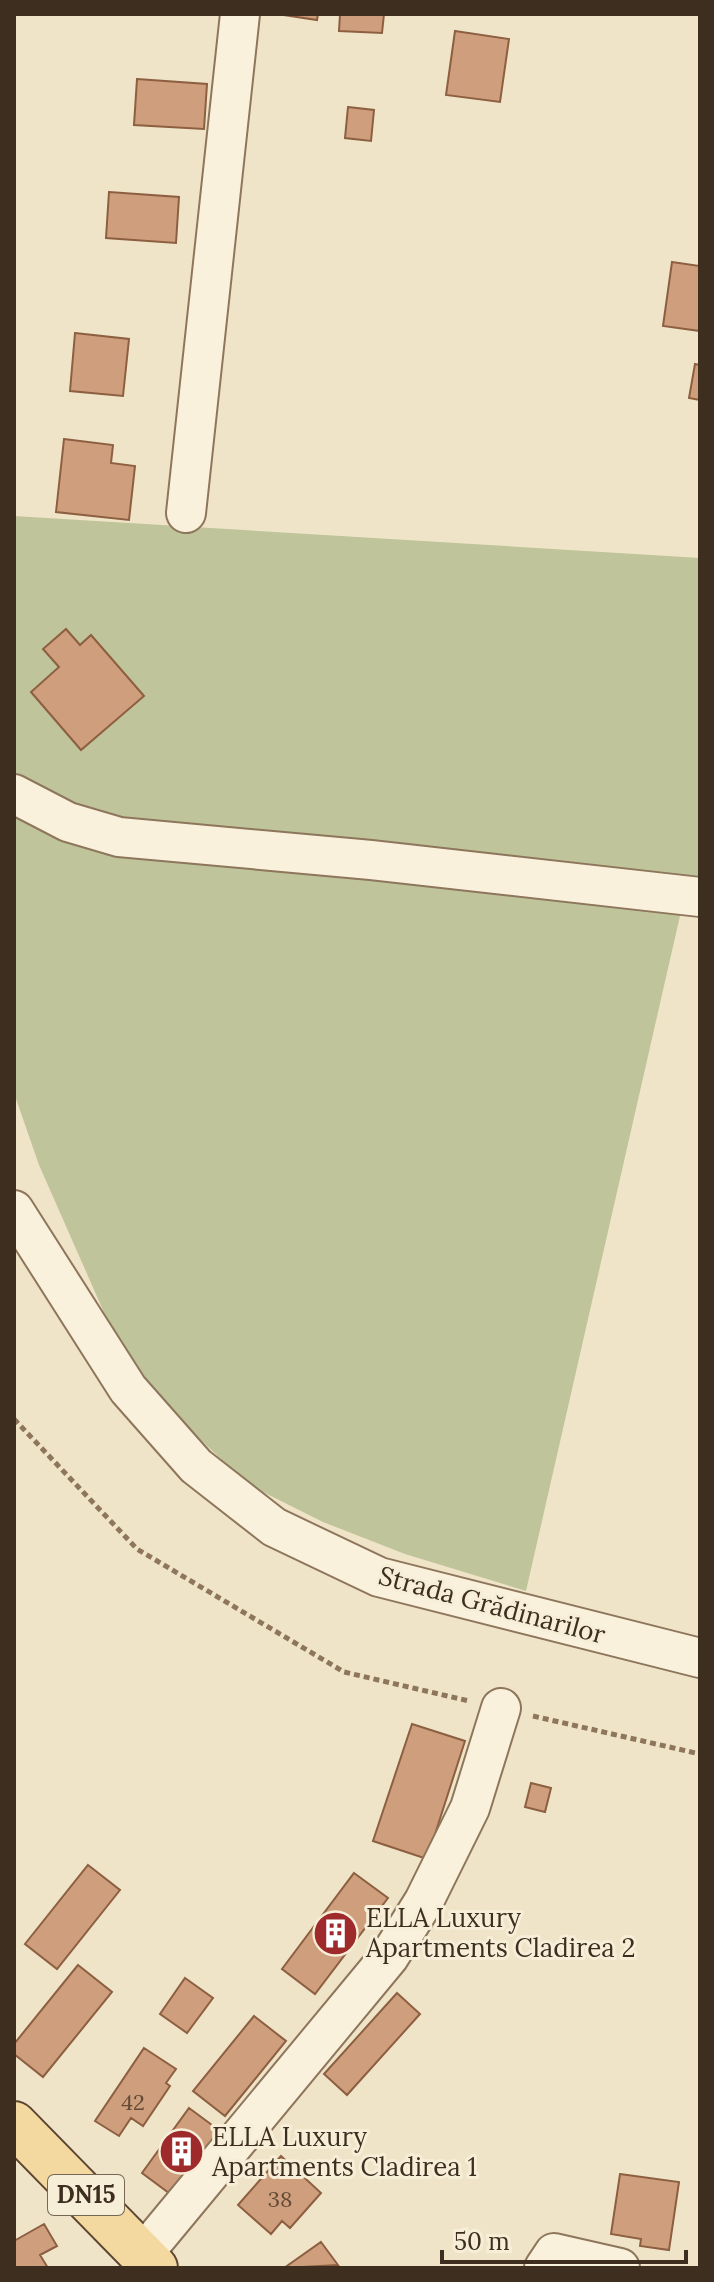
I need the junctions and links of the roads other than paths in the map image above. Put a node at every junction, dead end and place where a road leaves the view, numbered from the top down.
1 (240, 14) edge
2 (186, 513) dead end
3 (14, 794) edge
4 (700, 897) edge
5 (14, 1210) edge
6 (700, 1658) edge
7 (501, 1708) road end
8 (14, 2124) edge
9 (149, 2261) edge
10 (549, 2261) edge
11 (620, 2268) edge

1 - 2 street
3 - 4 street
5 - 6 street, Strada Grădinarilor
7 - 9 street
8 - 9 main road, DN15
10 - 11 street

